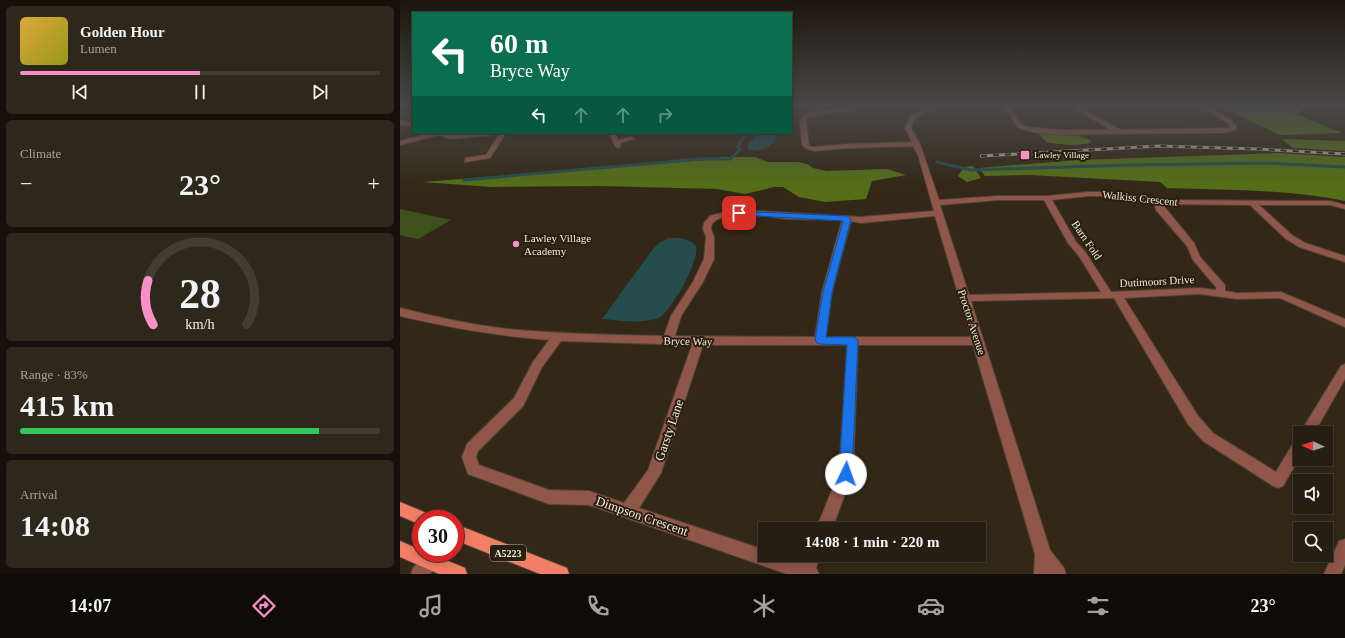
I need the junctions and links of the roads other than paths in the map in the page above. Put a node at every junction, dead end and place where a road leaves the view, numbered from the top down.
1 (804, 132) edge
2 (909, 132) edge
3 (1059, 132) edge
4 (1120, 132) joint
5 (1142, 132) edge
6 (435, 134) edge
7 (442, 134) edge
8 (483, 134) edge
9 (502, 134) edge
10 (613, 134) edge
11 (631, 139) dead end
12 (400, 143) edge
13 (917, 144) junction
14 (468, 160) dead end
15 (1047, 198) junction
16 (1158, 202) junction
17 (1253, 204) junction
18 (1345, 207) edge
19 (936, 208) junction
20 (847, 219) junction
21 (1345, 259) edge
22 (1220, 294) junction
23 (1112, 295) junction
24 (964, 298) junction
25 (400, 312) edge
26 (1345, 323) edge
27 (558, 337) junction
28 (820, 340) junction
29 (978, 340) junction
30 (668, 341) junction
31 (699, 341) junction
32 (853, 341) junction
33 (1345, 369) edge
34 (1310, 426) edge
35 (1293, 456) edge
36 (400, 509) edge
37 (627, 512) junction
38 (412, 514) edge
39 (827, 522) edge
40 (464, 536) edge
41 (1345, 547) edge
42 (400, 549) edge
43 (412, 552) edge
44 (1043, 554) junction
45 (430, 562) edge
46 (441, 562) edge
47 (811, 562) edge
48 (809, 573) edge
49 (419, 574) edge
50 (458, 574) edge
51 (561, 574) edge
52 (1042, 574) edge
53 (1058, 574) edge
54 (1332, 574) edge

1 - 13 street
2 - 13 street, Proctor Avenue
3 - 4 street
4 - 5 street
6 - 12 street
7 - 8 street
9 - 14 street
10 - 11 street
13 - 19 street, Proctor Avenue
15 - 16 street, Walkiss Crescent
15 - 19 street, Walkiss Crescent
15 - 23 street, Barn Fold
16 - 17 street, Walkiss Crescent
16 - 22 street
17 - 18 street, Walkiss Crescent
17 - 21 street
19 - 20 street, Walkiss Crescent
19 - 24 street, Proctor Avenue
20 - 28 street
20 - 30 street, Walkiss Crescent
22 - 23 street, Dutimoors Drive
22 - 26 street, Dutimoors Drive
23 - 24 street, Dutimoors Drive
23 - 35 street
24 - 29 street, Proctor Avenue
25 - 27 street, Bryce Way
27 - 30 street, Bryce Way
27 - 37 street, Dimpson Crescent
28 - 31 street, Bryce Way
28 - 32 street, Bryce Way
29 - 32 street, Bryce Way
29 - 44 street, Proctor Avenue
30 - 31 street, Bryce Way
31 - 37 street, Garsty Lane
32 - 39 street
33 - 34 street
36 - 38 main road
37 - 48 street, Dimpson Crescent
40 - 51 main road, A5223
41 - 54 street
42 - 43 main road
44 - 52 street, Proctor Avenue
44 - 53 street, Proctor Avenue
45 - 49 street
46 - 50 main road
47 - 48 street, Dimpson Crescent

